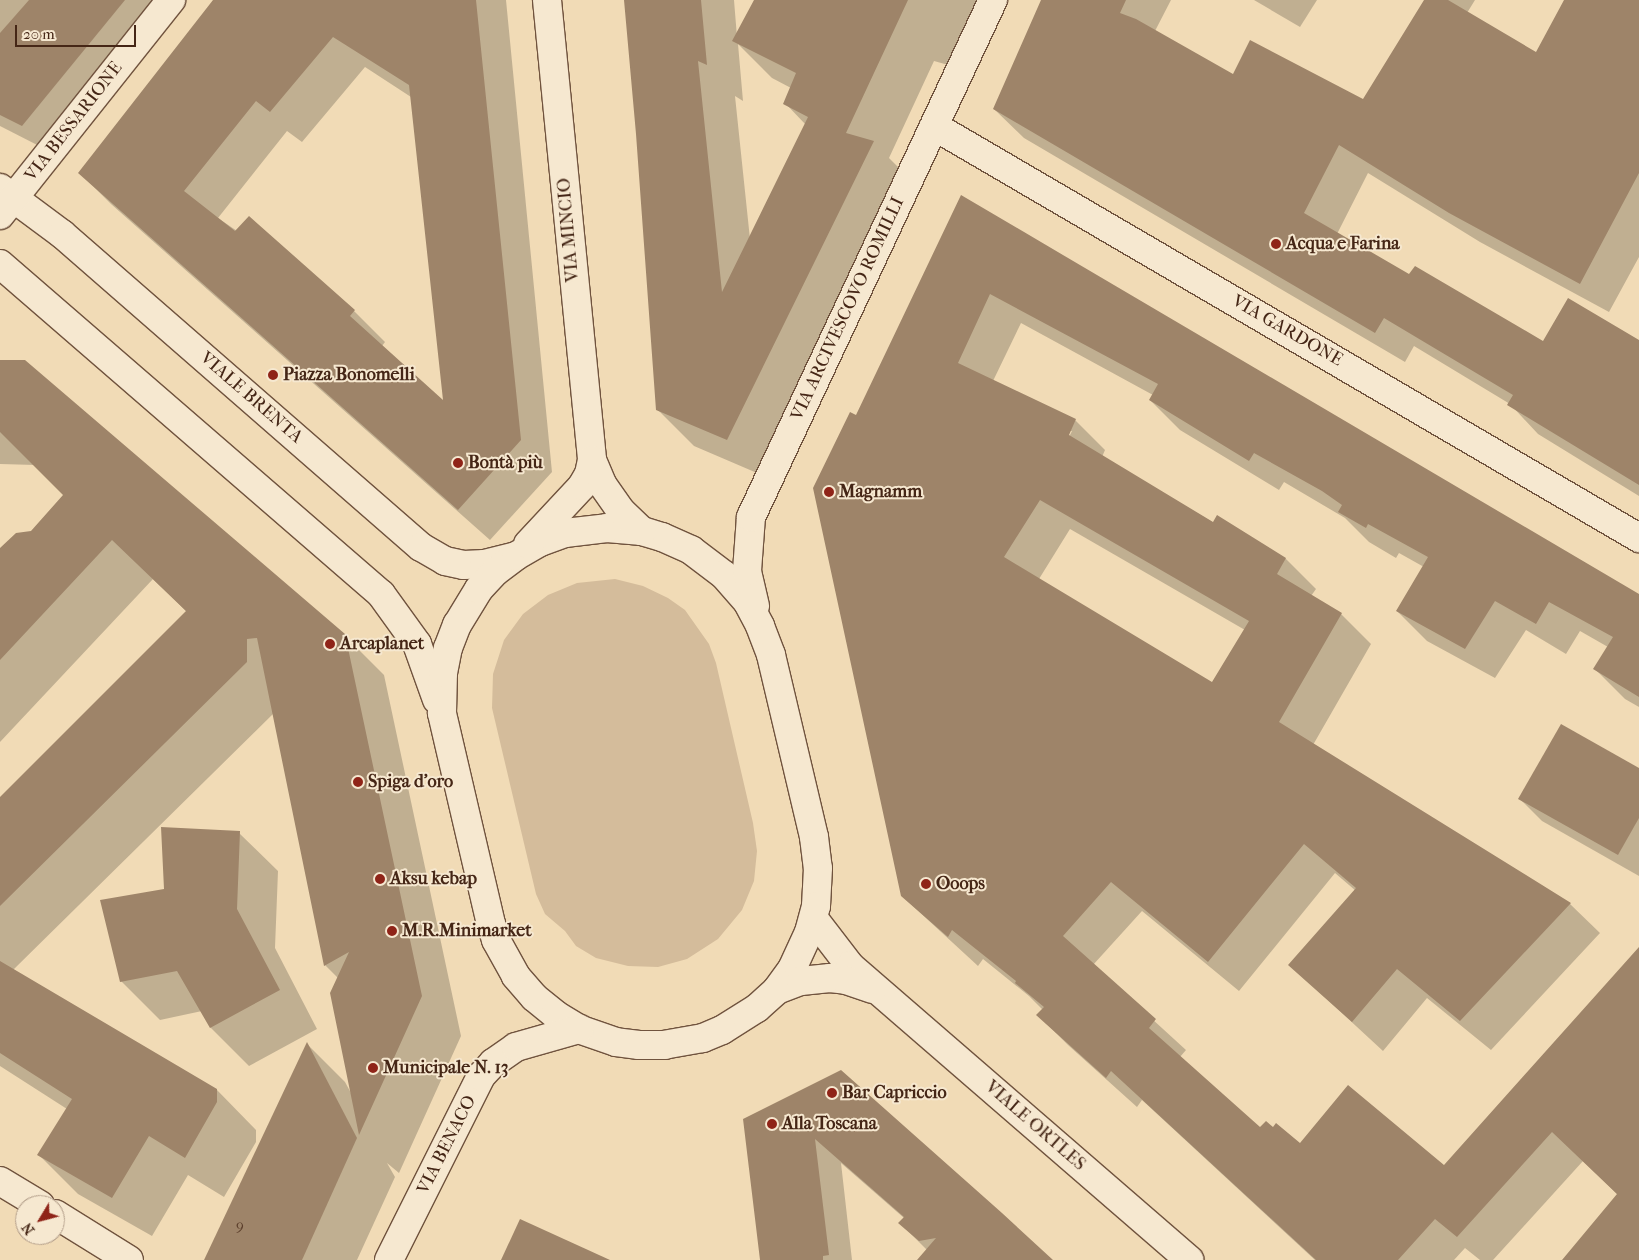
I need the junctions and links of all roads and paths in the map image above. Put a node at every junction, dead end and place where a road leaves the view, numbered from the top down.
1 (171, 0) edge
2 (547, 0) edge
3 (993, 0) edge
4 (934, 126) junction
5 (5, 200) edge
6 (0, 264) edge
7 (592, 460) junction
8 (642, 531) junction
9 (1639, 538) edge
10 (516, 556) junction
11 (760, 626) junction
12 (442, 713) junction
13 (814, 919) junction
14 (777, 990) junction
15 (880, 992) junction
16 (579, 1029) junction
17 (0, 1180) edge
18 (24, 1195) edge
19 (65, 1220) edge
20 (129, 1260) edge
21 (389, 1260) edge
22 (1190, 1260) edge

1 - 5 street, VIA BESSARIONE
2 - 7 street, VIA MINCIO
3 - 4 street, VIA ARCIVESCOVO ROMILLI
4 - 9 street, VIA GARDONE
4 - 11 street, VIA ARCIVESCOVO ROMILLI
5 - 10 street, VIALE BRENTA
6 - 12 street
7 - 8 street, VIA MINCIO
7 - 10 street, VIA MINCIO
8 - 10 street
8 - 11 street
10 - 12 street
11 - 13 street
12 - 16 street
13 - 14 street
13 - 15 street, VIALE ORTLES
14 - 15 street, VIALE ORTLES
14 - 16 street
15 - 22 street, VIALE ORTLES
16 - 21 street, VIA BENACO
17 - 18 street
19 - 20 street

